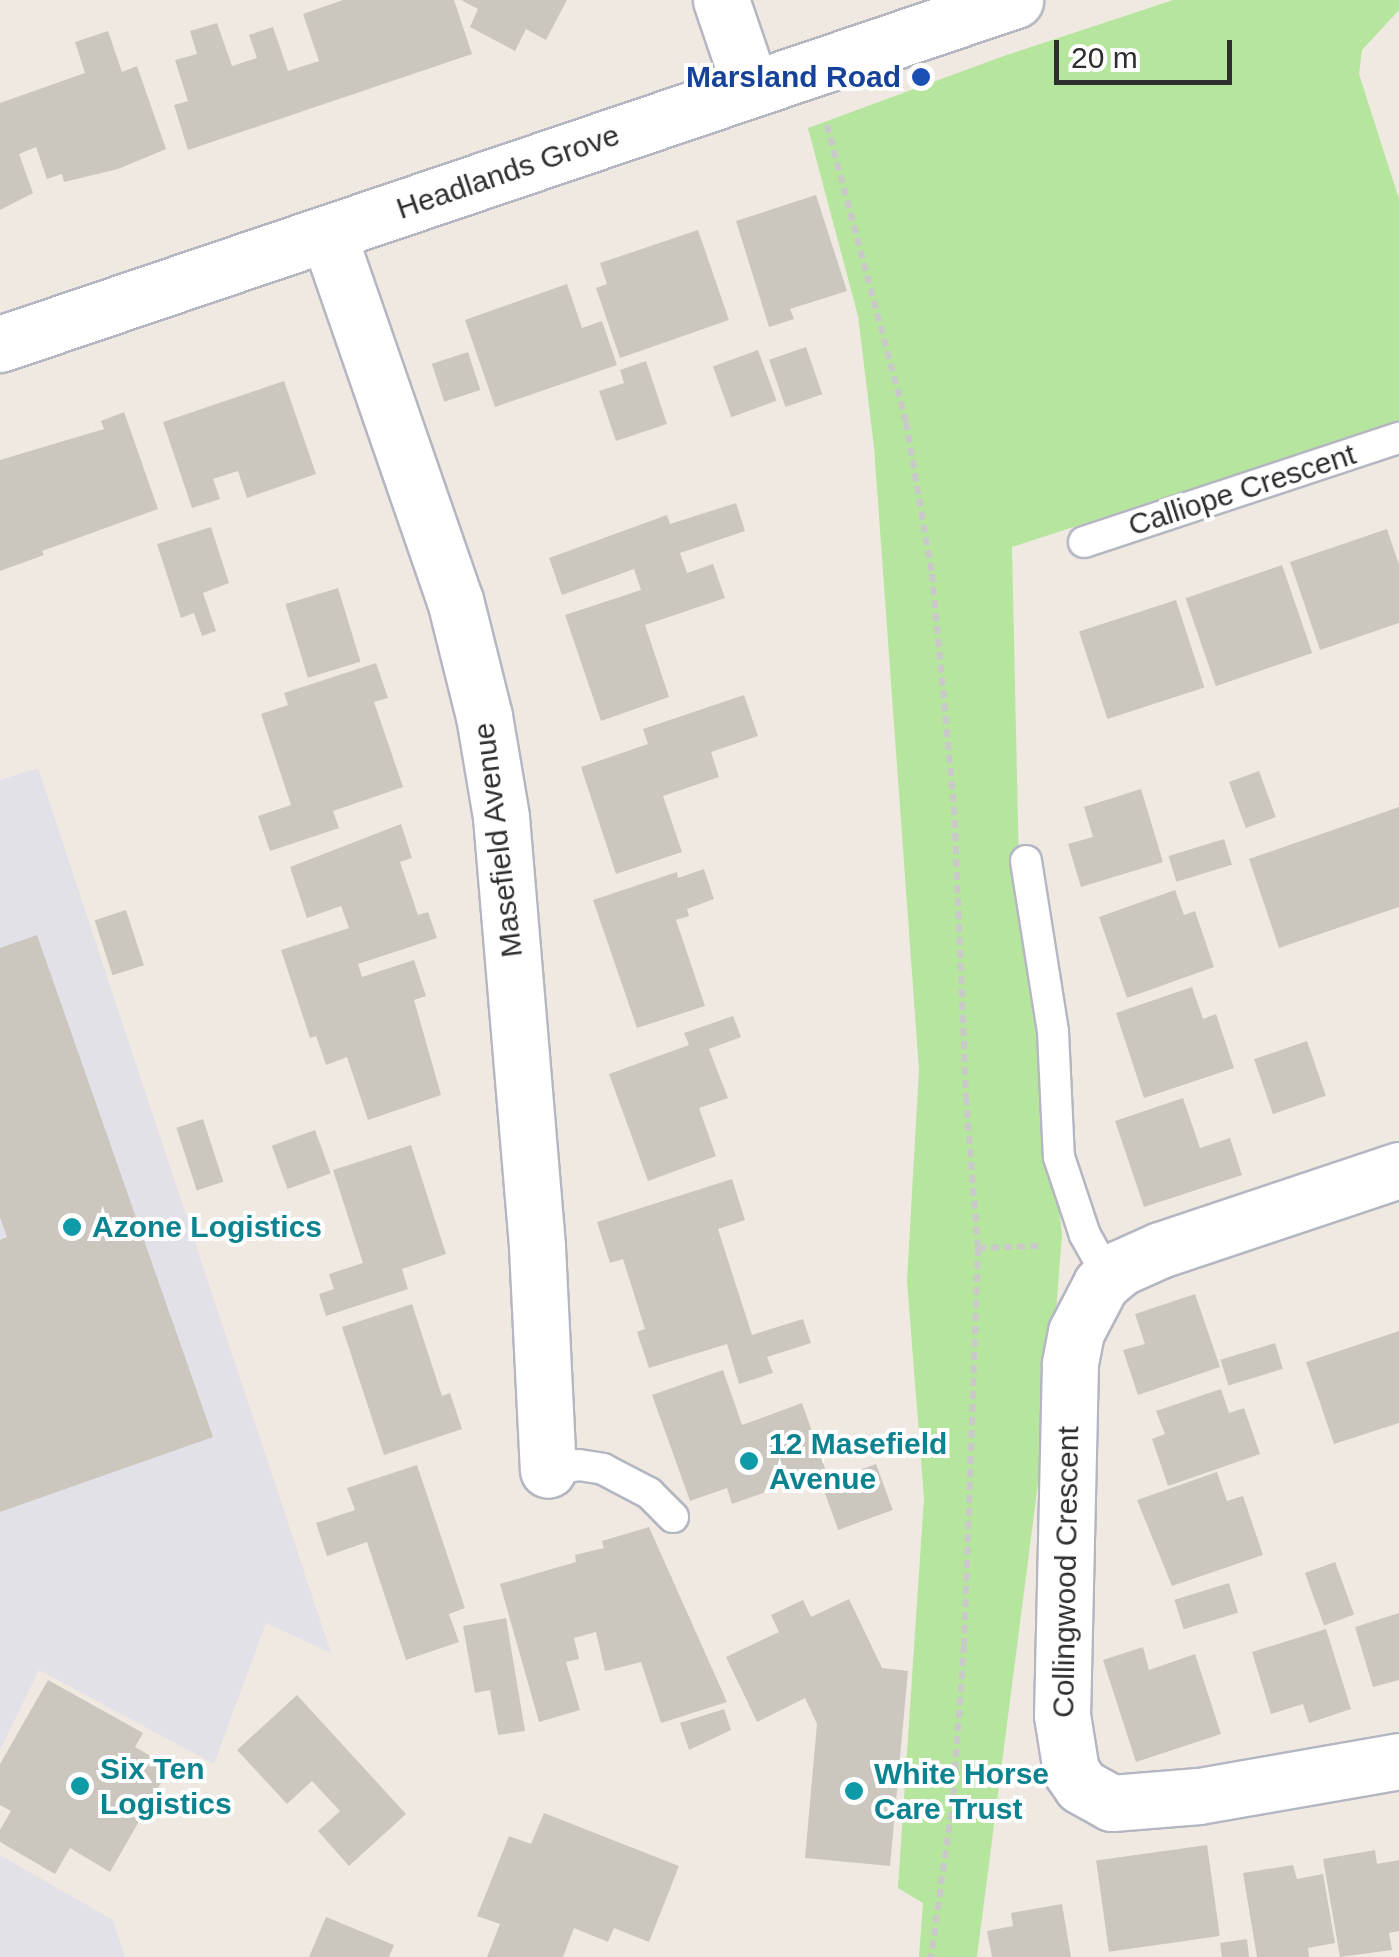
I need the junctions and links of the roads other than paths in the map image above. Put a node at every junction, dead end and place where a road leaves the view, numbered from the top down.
1 (721, 0) edge
2 (1016, 0) edge
3 (751, 88) junction
4 (328, 234) junction
5 (0, 344) edge
6 (1399, 438) edge
7 (1084, 542) dead end
8 (1026, 862) dead end
9 (1399, 1170) edge
10 (1097, 1256) junction
11 (548, 1470) joint
12 (672, 1517) dead end
13 (1399, 1761) edge

1 - 3 street
2 - 3 street, Headlands Grove
3 - 4 street, Headlands Grove
4 - 5 street, Headlands Grove
4 - 11 street, Masefield Avenue
6 - 7 lane, Calliope Crescent
8 - 10 lane
9 - 10 street, Collingwood Crescent
10 - 13 street, Collingwood Crescent
11 - 12 lane

